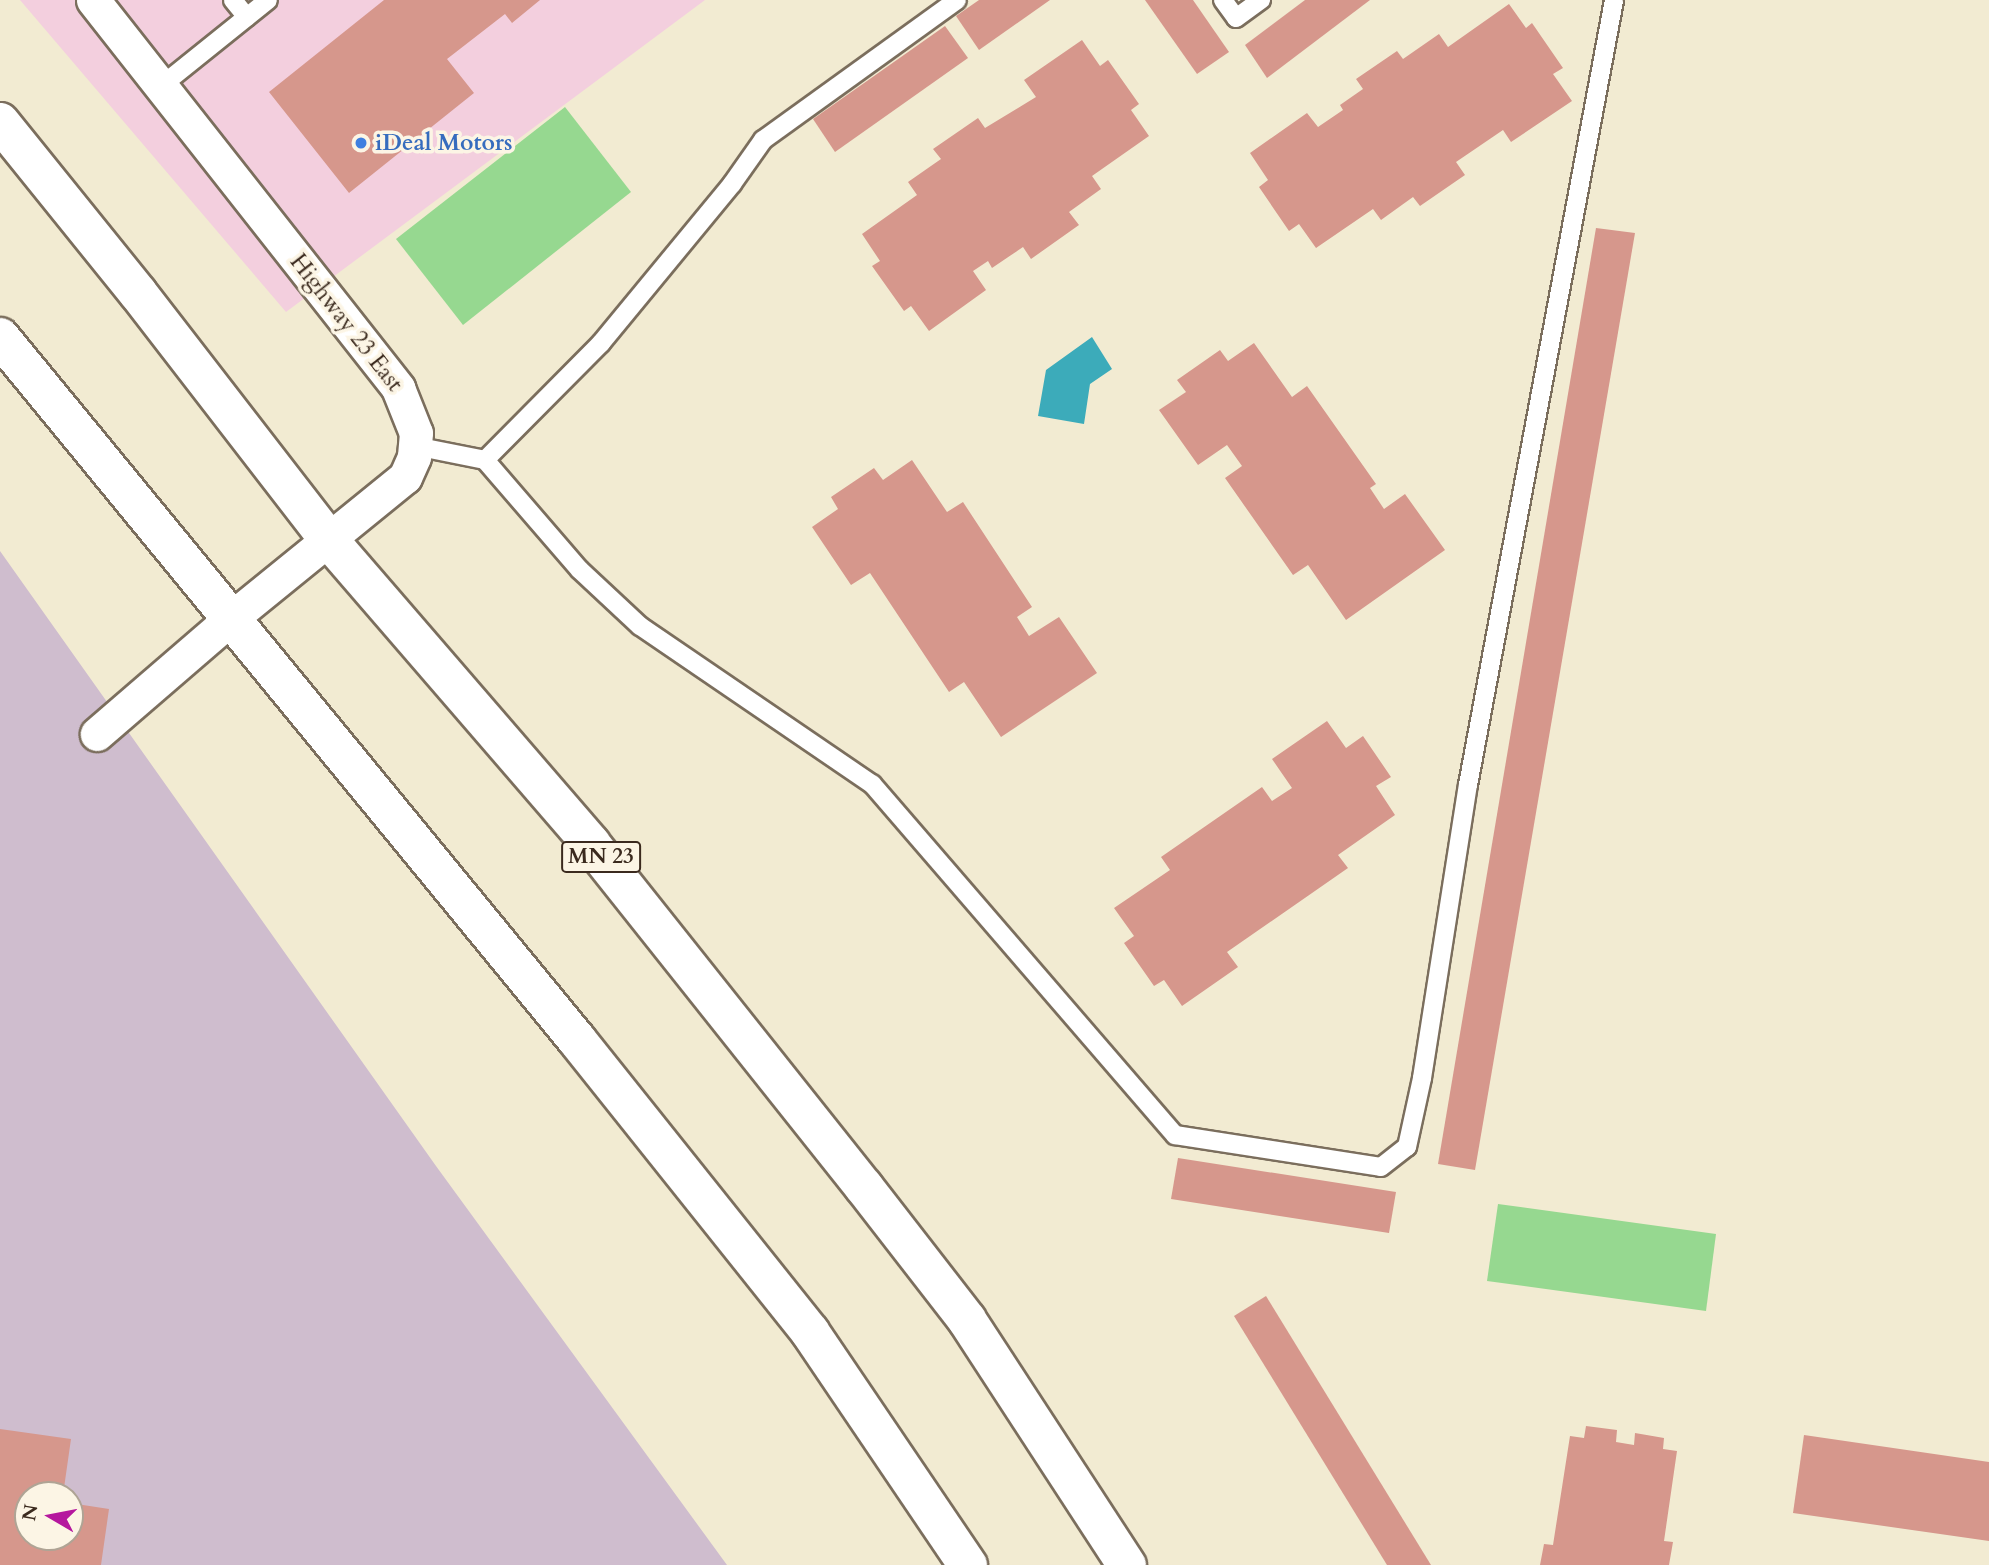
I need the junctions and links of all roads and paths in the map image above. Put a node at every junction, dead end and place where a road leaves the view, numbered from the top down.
1 (93, 0) edge
2 (233, 0) edge
3 (268, 0) edge
4 (957, 0) edge
5 (1223, 0) edge
6 (1261, 0) edge
7 (1614, 0) edge
8 (247, 17) junction
9 (161, 86) junction
10 (0, 122) edge
11 (0, 337) edge
12 (415, 446) junction
13 (485, 460) junction
14 (329, 540) junction
15 (230, 619) junction
16 (97, 734) dead end
17 (968, 1565) edge
18 (1127, 1565) edge

1 - 9 street, Highway 23 East
2 - 8 lane
3 - 8 lane
4 - 13 lane
5 - 6 lane
7 - 13 lane
8 - 9 lane
9 - 12 street, Highway 23 East
10 - 14 highway, MN 23
11 - 15 highway
12 - 13 lane
12 - 14 street
14 - 15 street
14 - 18 highway, MN 23
15 - 16 street
15 - 17 highway

